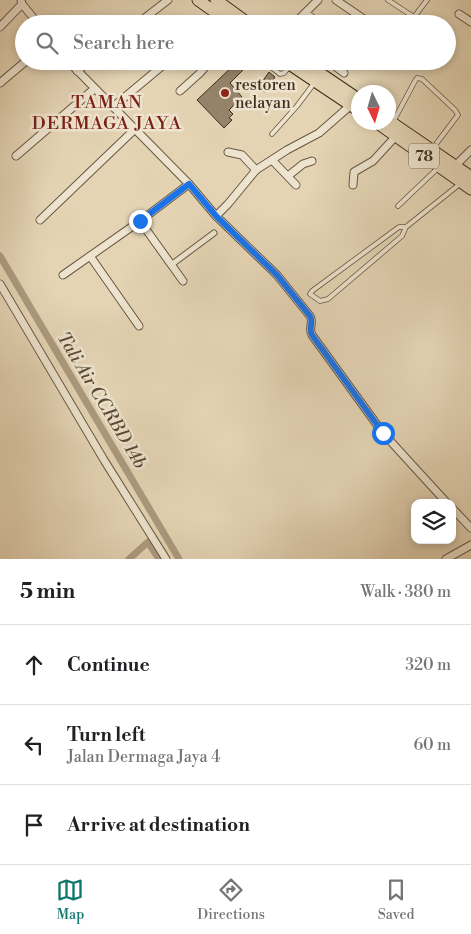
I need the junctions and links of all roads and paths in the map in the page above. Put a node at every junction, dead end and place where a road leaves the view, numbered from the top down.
1 (168, 0) edge
2 (198, 0) edge
3 (216, 0) edge
4 (318, 0) edge
5 (336, 0) edge
6 (388, 0) edge
7 (427, 0) edge
8 (21, 2) edge
9 (306, 12) junction
10 (459, 14) dead end
11 (31, 15) edge
12 (149, 15) edge
13 (212, 15) edge
14 (237, 15) edge
15 (303, 15) edge
16 (310, 15) edge
17 (358, 15) edge
18 (410, 15) edge
19 (416, 15) edge
20 (471, 22) edge
21 (0, 27) edge
22 (15, 70) edge
23 (157, 70) edge
24 (202, 70) edge
25 (275, 70) edge
26 (285, 70) edge
27 (298, 70) edge
28 (314, 70) joint
29 (340, 70) edge
30 (77, 71) edge
31 (344, 73) dead end
32 (315, 82) junction
33 (0, 83) edge
34 (94, 89) junction
35 (180, 91) dead end
36 (351, 101) edge
37 (351, 102) edge
38 (113, 107) junction
39 (351, 109) edge
40 (396, 111) edge
41 (396, 125) edge
42 (135, 129) junction
43 (387, 130) edge
44 (272, 134) dead end
45 (396, 136) junction
46 (432, 150) junction
47 (228, 152) dead end
48 (470, 152) edge
49 (16, 156) dead end
50 (272, 160) junction
51 (312, 161) dead end
52 (455, 166) junction
53 (440, 167) junction
54 (256, 170) junction
55 (288, 176) junction
56 (468, 183) edge
57 (189, 184) junction
58 (296, 185) dead end
59 (353, 185) dead end
60 (398, 206) dead end
61 (216, 216) junction
62 (40, 220) dead end
63 (140, 221) junction
64 (406, 227) junction
65 (214, 233) dead end
66 (90, 256) junction
67 (171, 265) junction
68 (63, 275) dead end
69 (183, 281) dead end
70 (0, 284) edge
71 (139, 326) dead end
72 (443, 499) edge
73 (456, 512) edge
74 (471, 528) edge
75 (471, 546) edge
76 (166, 559) edge
77 (446, 559) edge

1 - 12 street
2 - 13 main road
3 - 14 main road
4 - 9 street
5 - 17 street
6 - 18 lane
7 - 19 lane
8 - 11 street
8 - 21 street
9 - 15 street
9 - 16 lane
10 - 20 street
22 - 33 street
23 - 38 street
24 - 35 street
25 - 26 lane
27 - 32 main road
28 - 32 main road
28 - 36 main road
29 - 31 street
30 - 34 street
32 - 37 main road
32 - 44 lane
34 - 38 street
34 - 49 street
38 - 42 street
39 - 50 street
40 - 46 lane
41 - 46 main road, 78
42 - 57 street
42 - 62 street
43 - 45 main road, 78
45 - 53 main road, 78
45 - 59 street
46 - 52 main road, 78
47 - 54 street
48 - 52 street
50 - 54 street
50 - 55 street
51 - 55 street
52 - 56 main road, 78
53 - 56 main road, 78
53 - 60 lane
54 - 61 street
55 - 58 street
56 - 64 lane
57 - 61 street
57 - 63 street
61 - 72 street
63 - 66 street
63 - 67 street
64 - 64 lane
65 - 67 street
66 - 68 street
66 - 71 street
67 - 69 street
70 - 76 street
73 - 74 street
75 - 77 street

